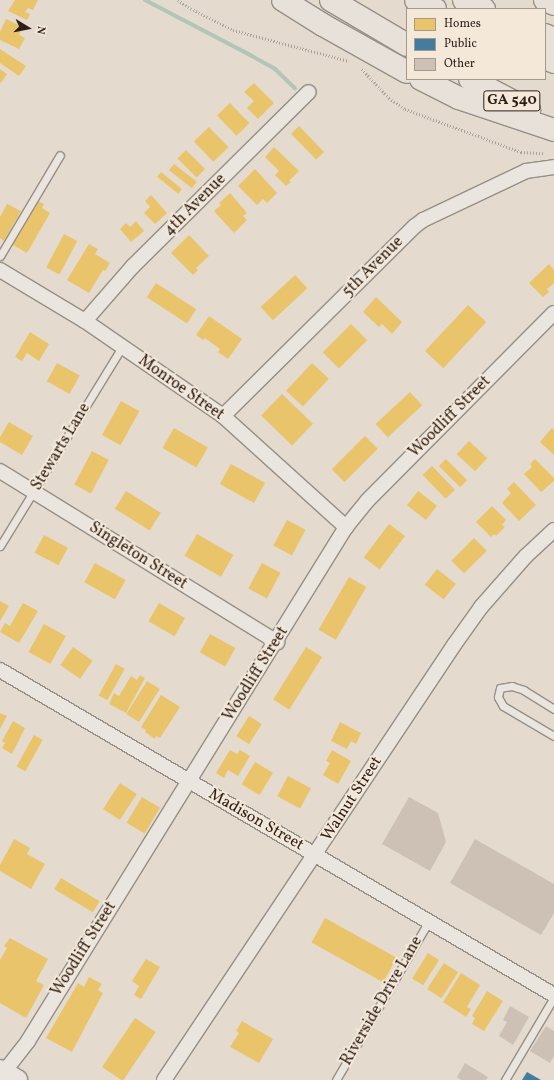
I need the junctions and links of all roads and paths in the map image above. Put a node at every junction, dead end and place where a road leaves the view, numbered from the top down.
1 (178, 0) edge
2 (283, 0) edge
3 (331, 0) edge
4 (416, 0) edge
5 (464, 0) edge
6 (545, 0) edge
7 (554, 4) edge
8 (432, 8) edge
9 (482, 8) edge
10 (406, 44) edge
11 (355, 63) dead end
12 (360, 67) dead end
13 (406, 71) edge
14 (423, 80) edge
15 (472, 80) edge
16 (309, 92) dead end
17 (554, 124) edge
18 (554, 130) edge
19 (546, 153) dead end
20 (60, 155) dead end
21 (554, 167) edge
22 (0, 256) edge
23 (0, 270) edge
24 (554, 313) edge
25 (85, 321) junction
26 (122, 347) junction
27 (223, 416) junction
28 (0, 471) edge
29 (33, 492) junction
30 (346, 527) junction
31 (554, 530) edge
32 (0, 546) edge
33 (277, 642) junction
34 (0, 670) edge
35 (554, 709) edge
36 (554, 736) edge
37 (188, 780) junction
38 (315, 855) junction
39 (429, 921) junction
40 (553, 993) edge
41 (7, 1074) edge
42 (164, 1080) edge
43 (336, 1080) edge
44 (505, 1080) edge

1 - 11 path
2 - 13 highway
3 - 10 highway
4 - 8 highway
5 - 9 highway
6 - 7 highway
12 - 19 path
14 - 18 highway
15 - 17 highway, GA 540
16 - 25 street, 4th Avenue
20 - 22 lane
21 - 27 street, 5th Avenue
23 - 25 street, Monroe Street
24 - 30 street, Woodliff Street
25 - 26 street, Monroe Street
26 - 27 street, Monroe Street
26 - 29 lane, Stewarts Lane
27 - 30 street, Monroe Street
28 - 29 street, Singleton Street
29 - 32 lane, Stewarts Lane
29 - 33 street, Singleton Street
30 - 33 street, Woodliff Street
31 - 38 street, Walnut Street
33 - 37 street, Woodliff Street
34 - 37 street, Madison Street
35 - 36 lane
37 - 38 street, Madison Street
37 - 41 street, Woodliff Street
38 - 39 street, Madison Street
38 - 42 street, Walnut Street
39 - 40 street, Madison Street
39 - 43 lane, Riverside Drive Lane
40 - 44 lane

